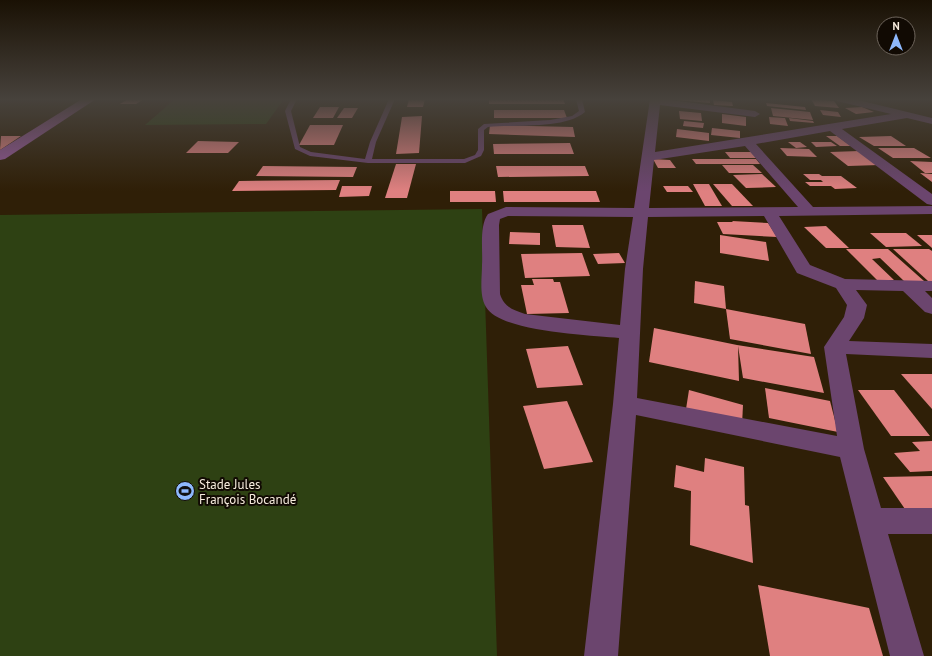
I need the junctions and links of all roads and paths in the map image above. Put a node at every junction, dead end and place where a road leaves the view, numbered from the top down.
1 (42, 130) edge
2 (293, 130) edge
3 (378, 130) edge
4 (481, 130) edge
5 (650, 130) edge
6 (761, 130) edge
7 (817, 130) edge
8 (835, 130) edge
9 (765, 139) junction
10 (748, 142) junction
11 (0, 156) edge
12 (647, 157) junction
13 (368, 161) junction
14 (932, 201) edge
15 (932, 210) edge
16 (809, 211) junction
17 (769, 212) junction
18 (642, 213) junction
19 (843, 284) junction
20 (908, 286) junction
21 (932, 286) edge
22 (932, 308) edge
23 (630, 333) junction
24 (834, 347) junction
25 (932, 351) edge
26 (625, 404) junction
27 (851, 449) junction
28 (870, 521) junction
29 (932, 521) edge
30 (601, 656) edge
31 (907, 656) edge

1 - 11 main road
2 - 13 lane
3 - 13 lane
4 - 13 lane
5 - 12 street
6 - 9 street
7 - 9 street
8 - 14 street
9 - 10 street
10 - 12 street
10 - 16 street
12 - 18 street
15 - 16 street
16 - 17 street
17 - 18 street
17 - 19 street
18 - 23 street
18 - 23 street
19 - 20 street
19 - 24 street
20 - 21 street
20 - 22 street
23 - 26 street
24 - 25 street
24 - 27 street
26 - 27 street
26 - 30 street
27 - 28 street
28 - 29 street
28 - 31 street

